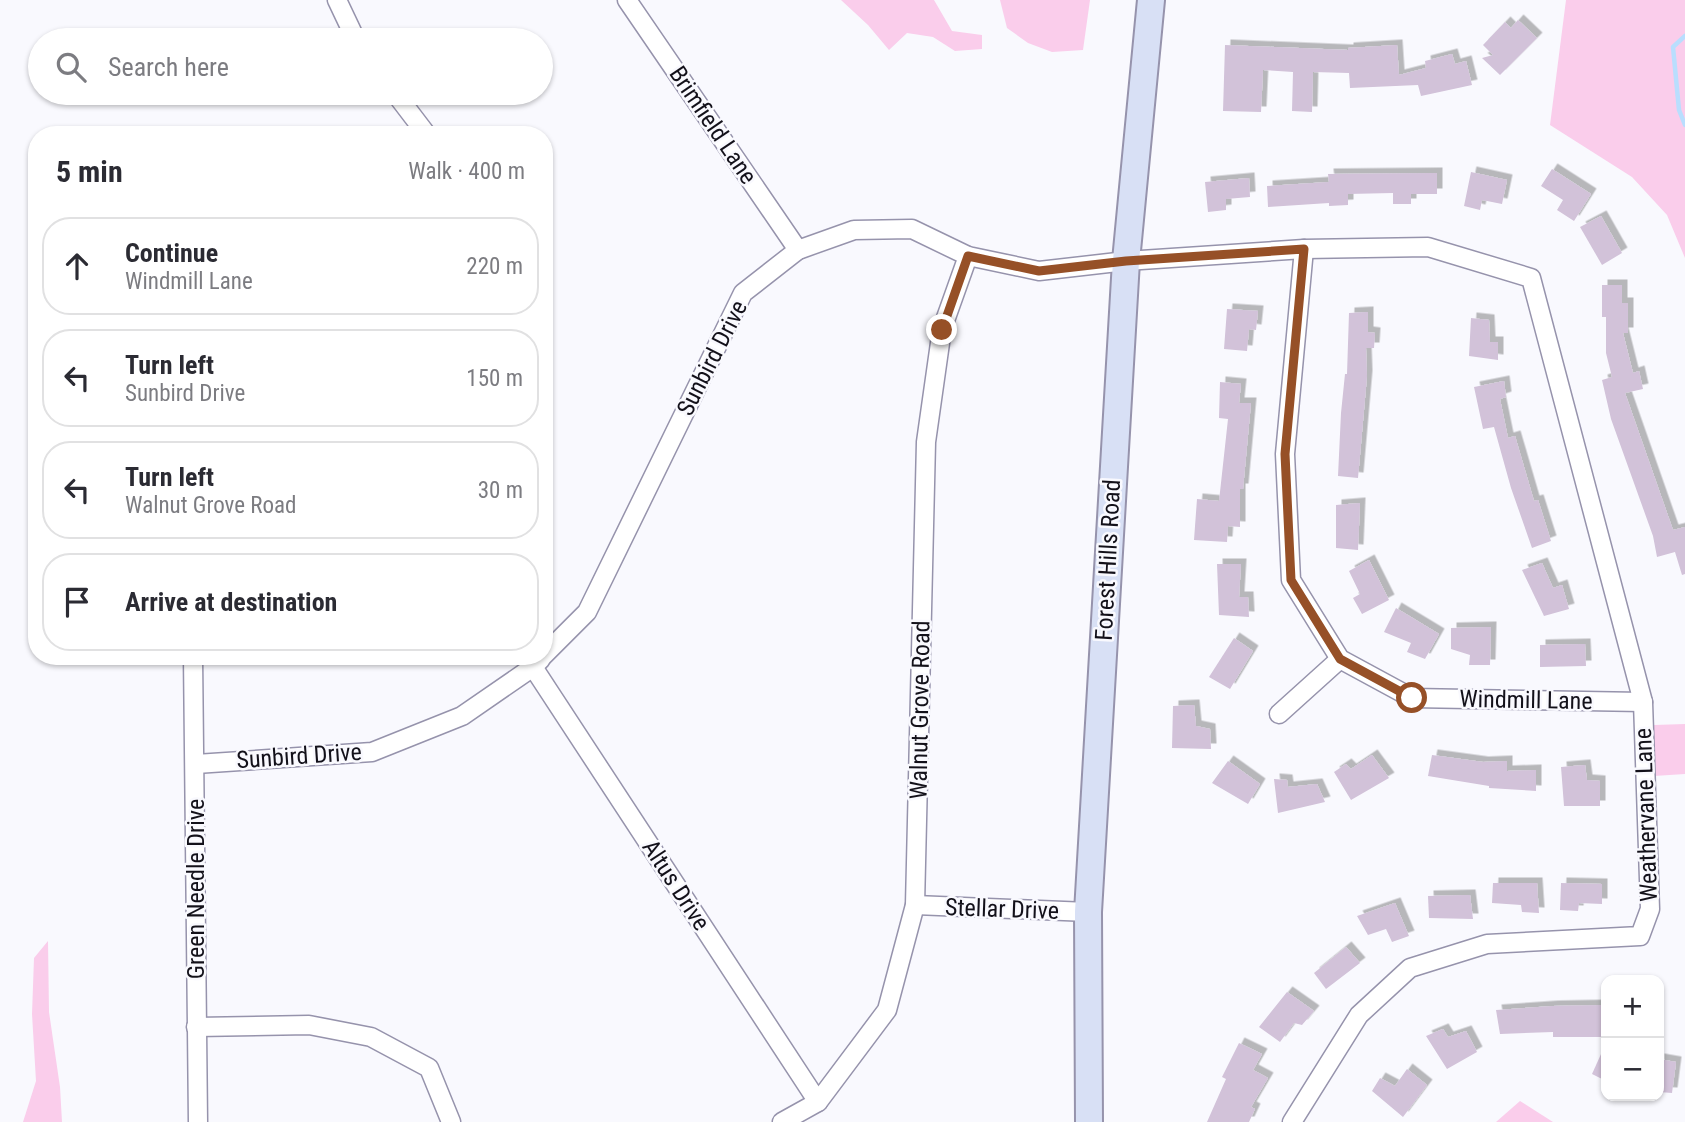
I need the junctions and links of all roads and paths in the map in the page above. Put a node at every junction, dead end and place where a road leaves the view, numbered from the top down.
1 (337, 0) edge
2 (627, 0) edge
3 (1151, 0) edge
4 (350, 28) edge
5 (404, 105) edge
6 (420, 126) edge
7 (1304, 249) junction
8 (798, 250) junction
9 (968, 256) junction
10 (1126, 261) junction
11 (1531, 278) joint
12 (553, 647) edge
13 (1340, 659) junction
14 (193, 665) edge
15 (533, 665) edge
16 (543, 665) edge
17 (1643, 702) junction
18 (1279, 714) dead end
19 (195, 764) junction
20 (915, 905) junction
21 (1088, 912) junction
22 (196, 1027) junction
23 (818, 1102) junction
24 (198, 1122) edge
25 (452, 1122) edge
26 (782, 1122) edge
27 (1089, 1122) edge
28 (1292, 1122) edge

1 - 4 street
2 - 8 street, Brimfield Lane
3 - 10 street, Forest Hills Road
5 - 6 street
7 - 10 street, Sunbird Drive
7 - 11 street, Sunbird Drive
7 - 13 street, Windmill Lane
8 - 9 street, Sunbird Drive
8 - 12 street, Sunbird Drive
9 - 10 street, Sunbird Drive
9 - 20 street, Walnut Grove Road
10 - 21 street, Forest Hills Road
11 - 17 street, Weathervane Lane
13 - 17 street, Windmill Lane
13 - 18 street
14 - 19 street, Green Needle Drive
15 - 19 street, Sunbird Drive
16 - 23 street, Altus Drive
17 - 28 street, Weathervane Lane
19 - 22 street, Green Needle Drive
20 - 21 street, Stellar Drive
20 - 23 street, Walnut Grove Road
21 - 27 street, Forest Hills Road
22 - 24 street, Green Needle Drive
22 - 25 street
23 - 26 street, Walnut Grove Road

